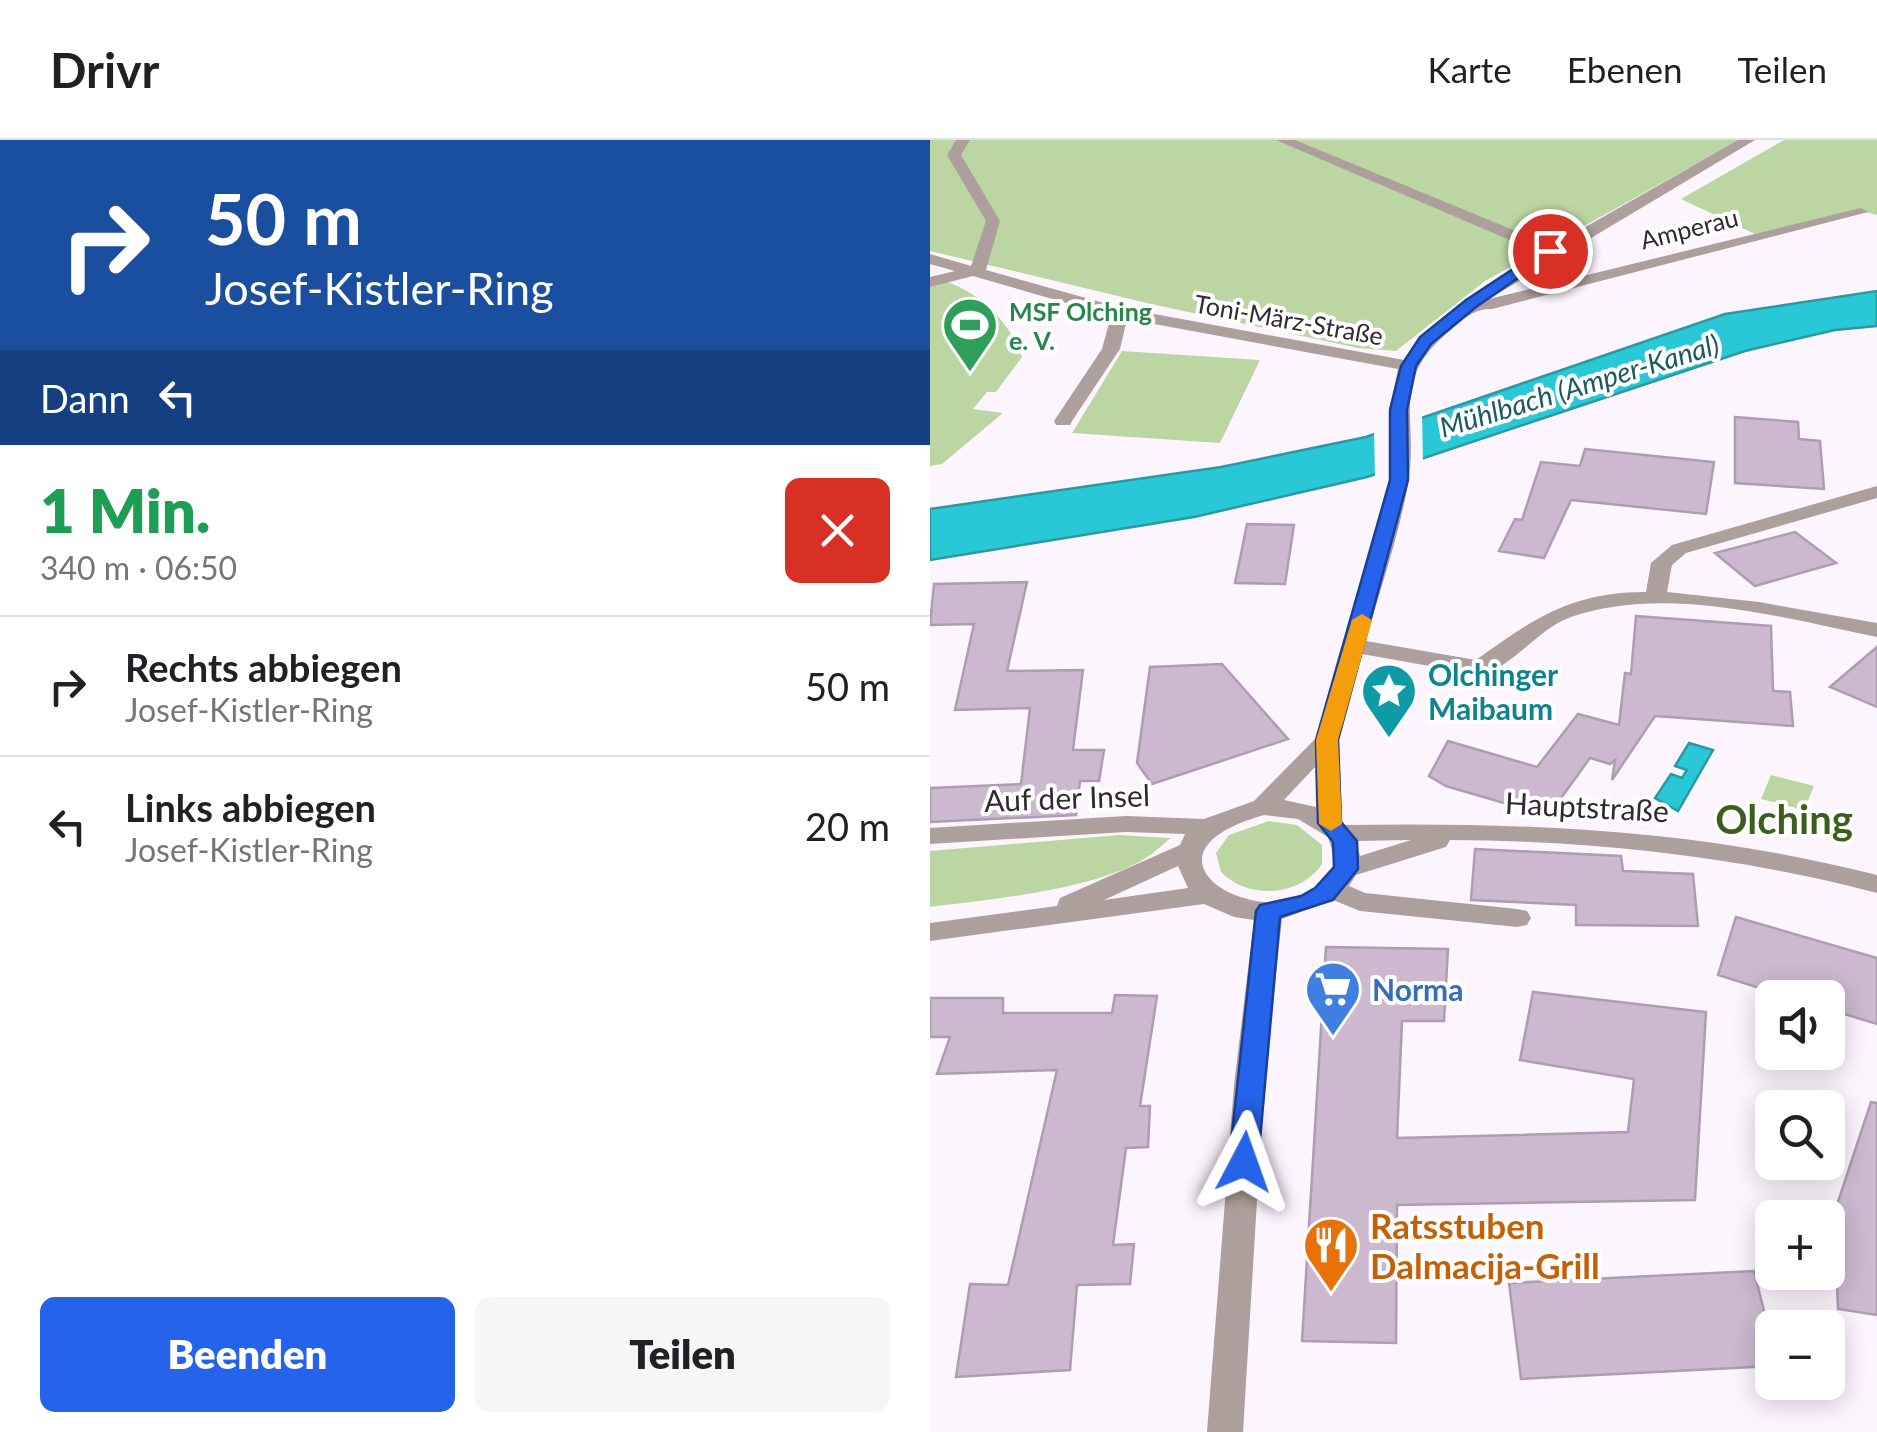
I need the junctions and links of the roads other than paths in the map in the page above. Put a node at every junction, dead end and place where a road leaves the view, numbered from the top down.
1 (963, 140) edge
2 (1283, 140) edge
3 (1748, 140) edge
4 (1861, 212) dead end
5 (1550, 251) junction
6 (930, 258) edge
7 (978, 270) junction
8 (930, 282) edge
9 (1154, 302) dead end
10 (1471, 304) junction
11 (1129, 315) junction
12 (1308, 330) dead end
13 (1288, 347) junction
14 (1408, 366) junction
15 (1063, 421) dead end
16 (1877, 492) edge
17 (1654, 599) junction
18 (1877, 630) edge
19 (1355, 646) junction
20 (1327, 740) junction
21 (1263, 807) junction
22 (1206, 828) junction
23 (1335, 828) junction
24 (1469, 832) junction
25 (930, 836) edge
26 (1189, 851) junction
27 (1339, 879) junction
28 (1877, 884) edge
29 (1205, 895) junction
30 (1268, 911) junction
31 (1037, 918) junction
32 (1517, 918) dead end
33 (930, 932) edge
34 (1225, 1432) edge

1 - 7 street
2 - 5 street
3 - 5 street
4 - 10 street, Amperau
5 - 10 street
6 - 7 street, Toni-März-Straße
7 - 8 street
7 - 11 street, Toni-März-Straße
9 - 11 street
10 - 14 street
11 - 13 street, Toni-März-Straße
11 - 15 street
12 - 13 street
13 - 14 street, Toni-März-Straße
14 - 19 street
16 - 17 street
17 - 18 street
17 - 19 street
19 - 20 street
20 - 21 street
20 - 23 street
21 - 22 street
21 - 23 street
22 - 25 street, Auf der Insel
22 - 26 street
23 - 24 street, Hauptstraße
23 - 27 street
24 - 27 street, Hauptstraße
24 - 28 street, Hauptstraße
26 - 29 street
26 - 31 street
27 - 30 street
27 - 32 street
29 - 30 street
29 - 31 street
30 - 34 street
31 - 33 street

